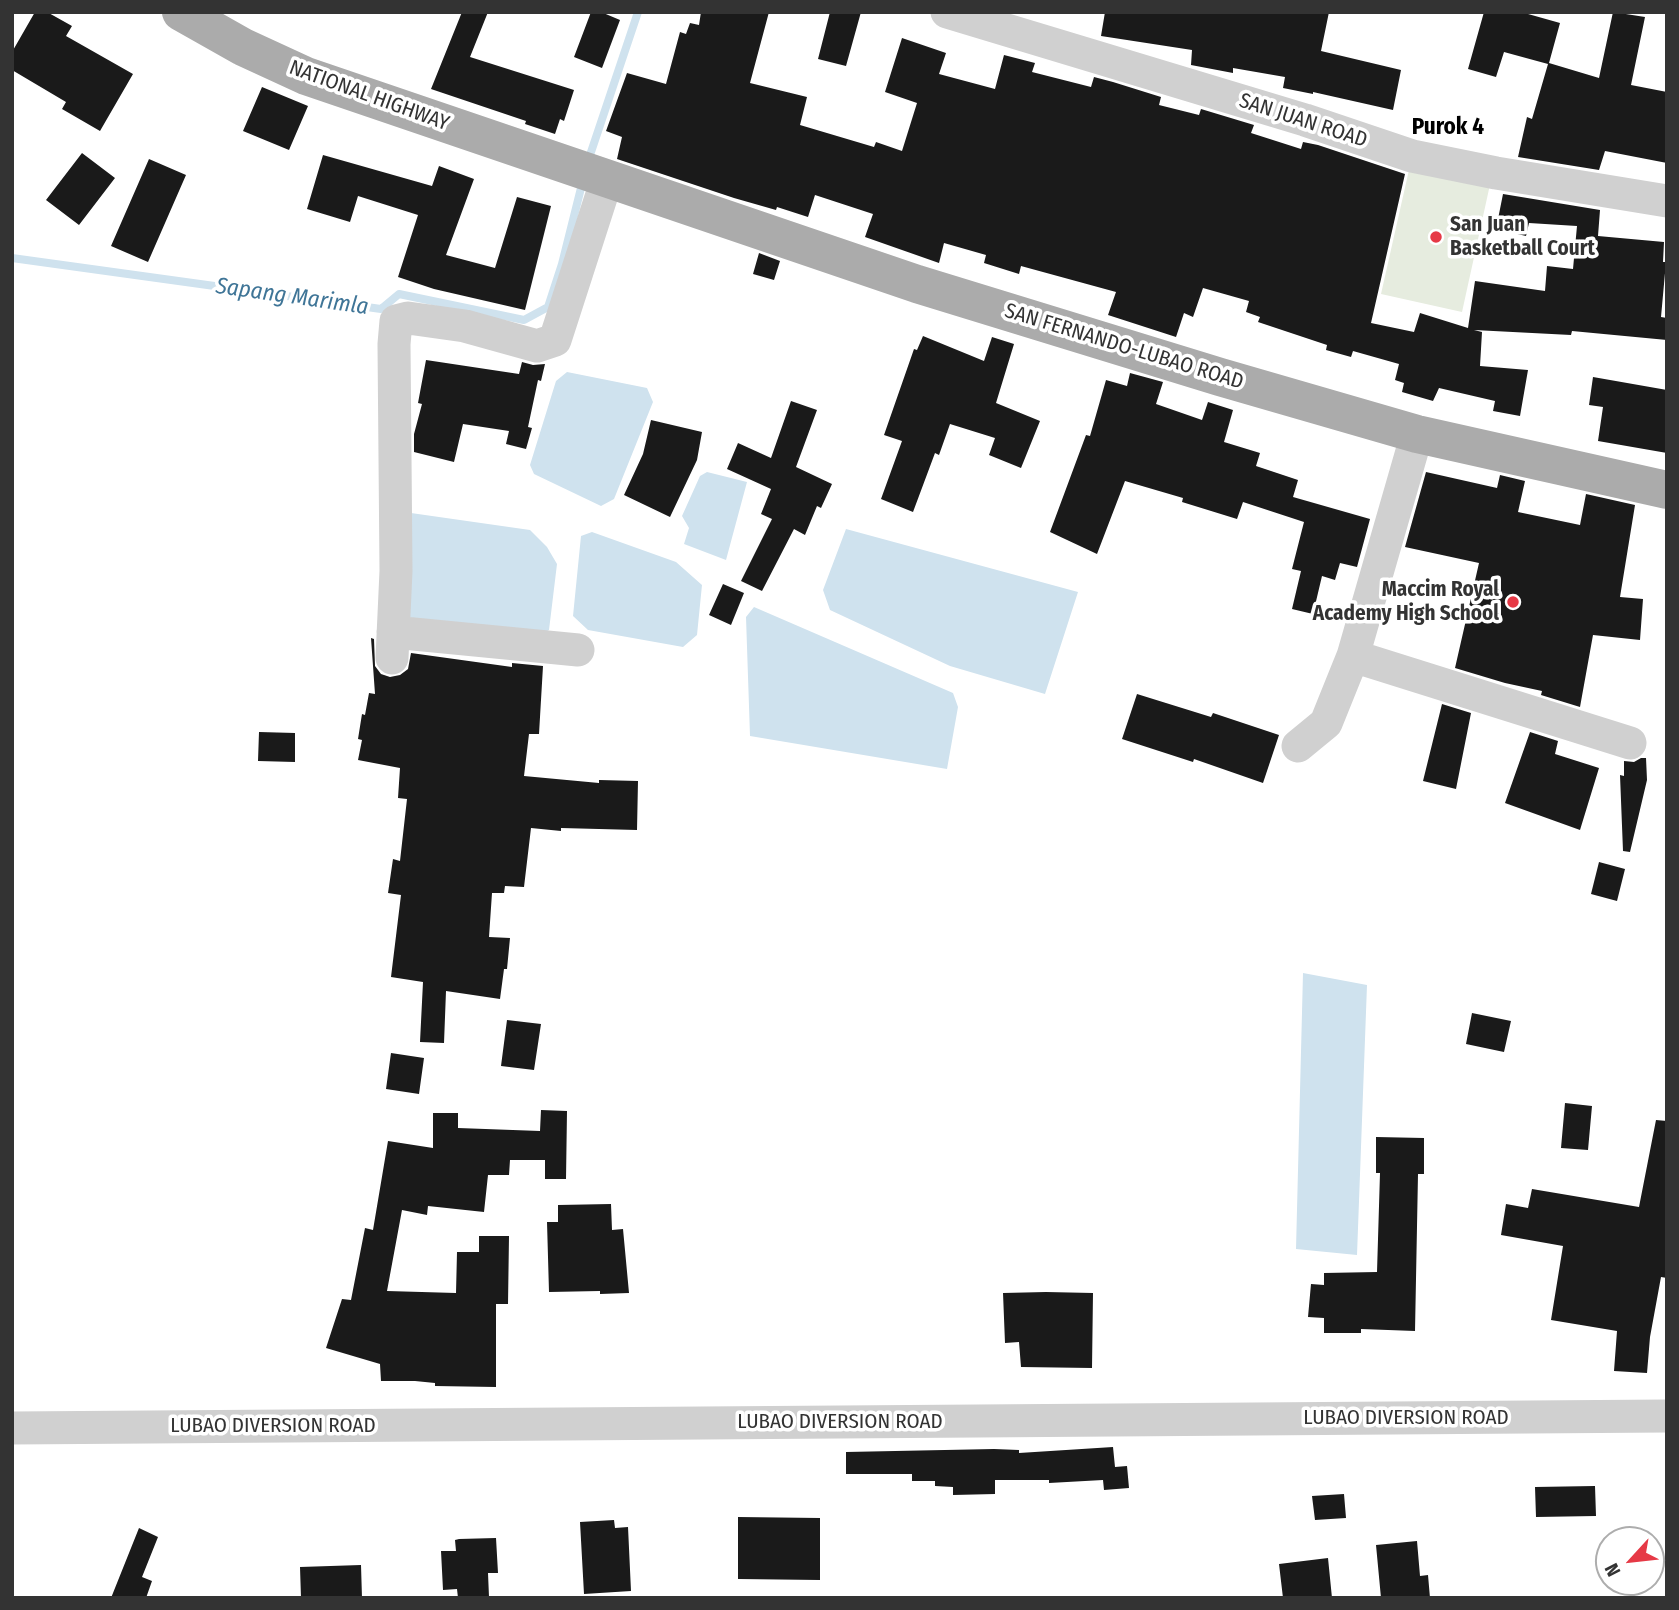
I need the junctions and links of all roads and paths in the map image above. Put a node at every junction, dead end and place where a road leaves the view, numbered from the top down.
1 (181, 12) edge
2 (954, 13) edge
3 (587, 173) junction
4 (1667, 201) edge
5 (1417, 434) junction
6 (1667, 490) edge
7 (578, 650) dead end
8 (1353, 656) junction
9 (1630, 743) dead end
10 (1298, 747) dead end
11 (1667, 1416) edge
12 (12, 1428) edge

1 - 3 main road, NATIONAL HIGHWAY
2 - 4 street, SAN JUAN ROAD
3 - 5 main road, SAN FERNANDO-LUBAO ROAD
3 - 7 street
5 - 6 main road, SAN FERNANDO-LUBAO ROAD
5 - 8 street
8 - 9 street
8 - 10 street
11 - 12 street, LUBAO DIVERSION ROAD

